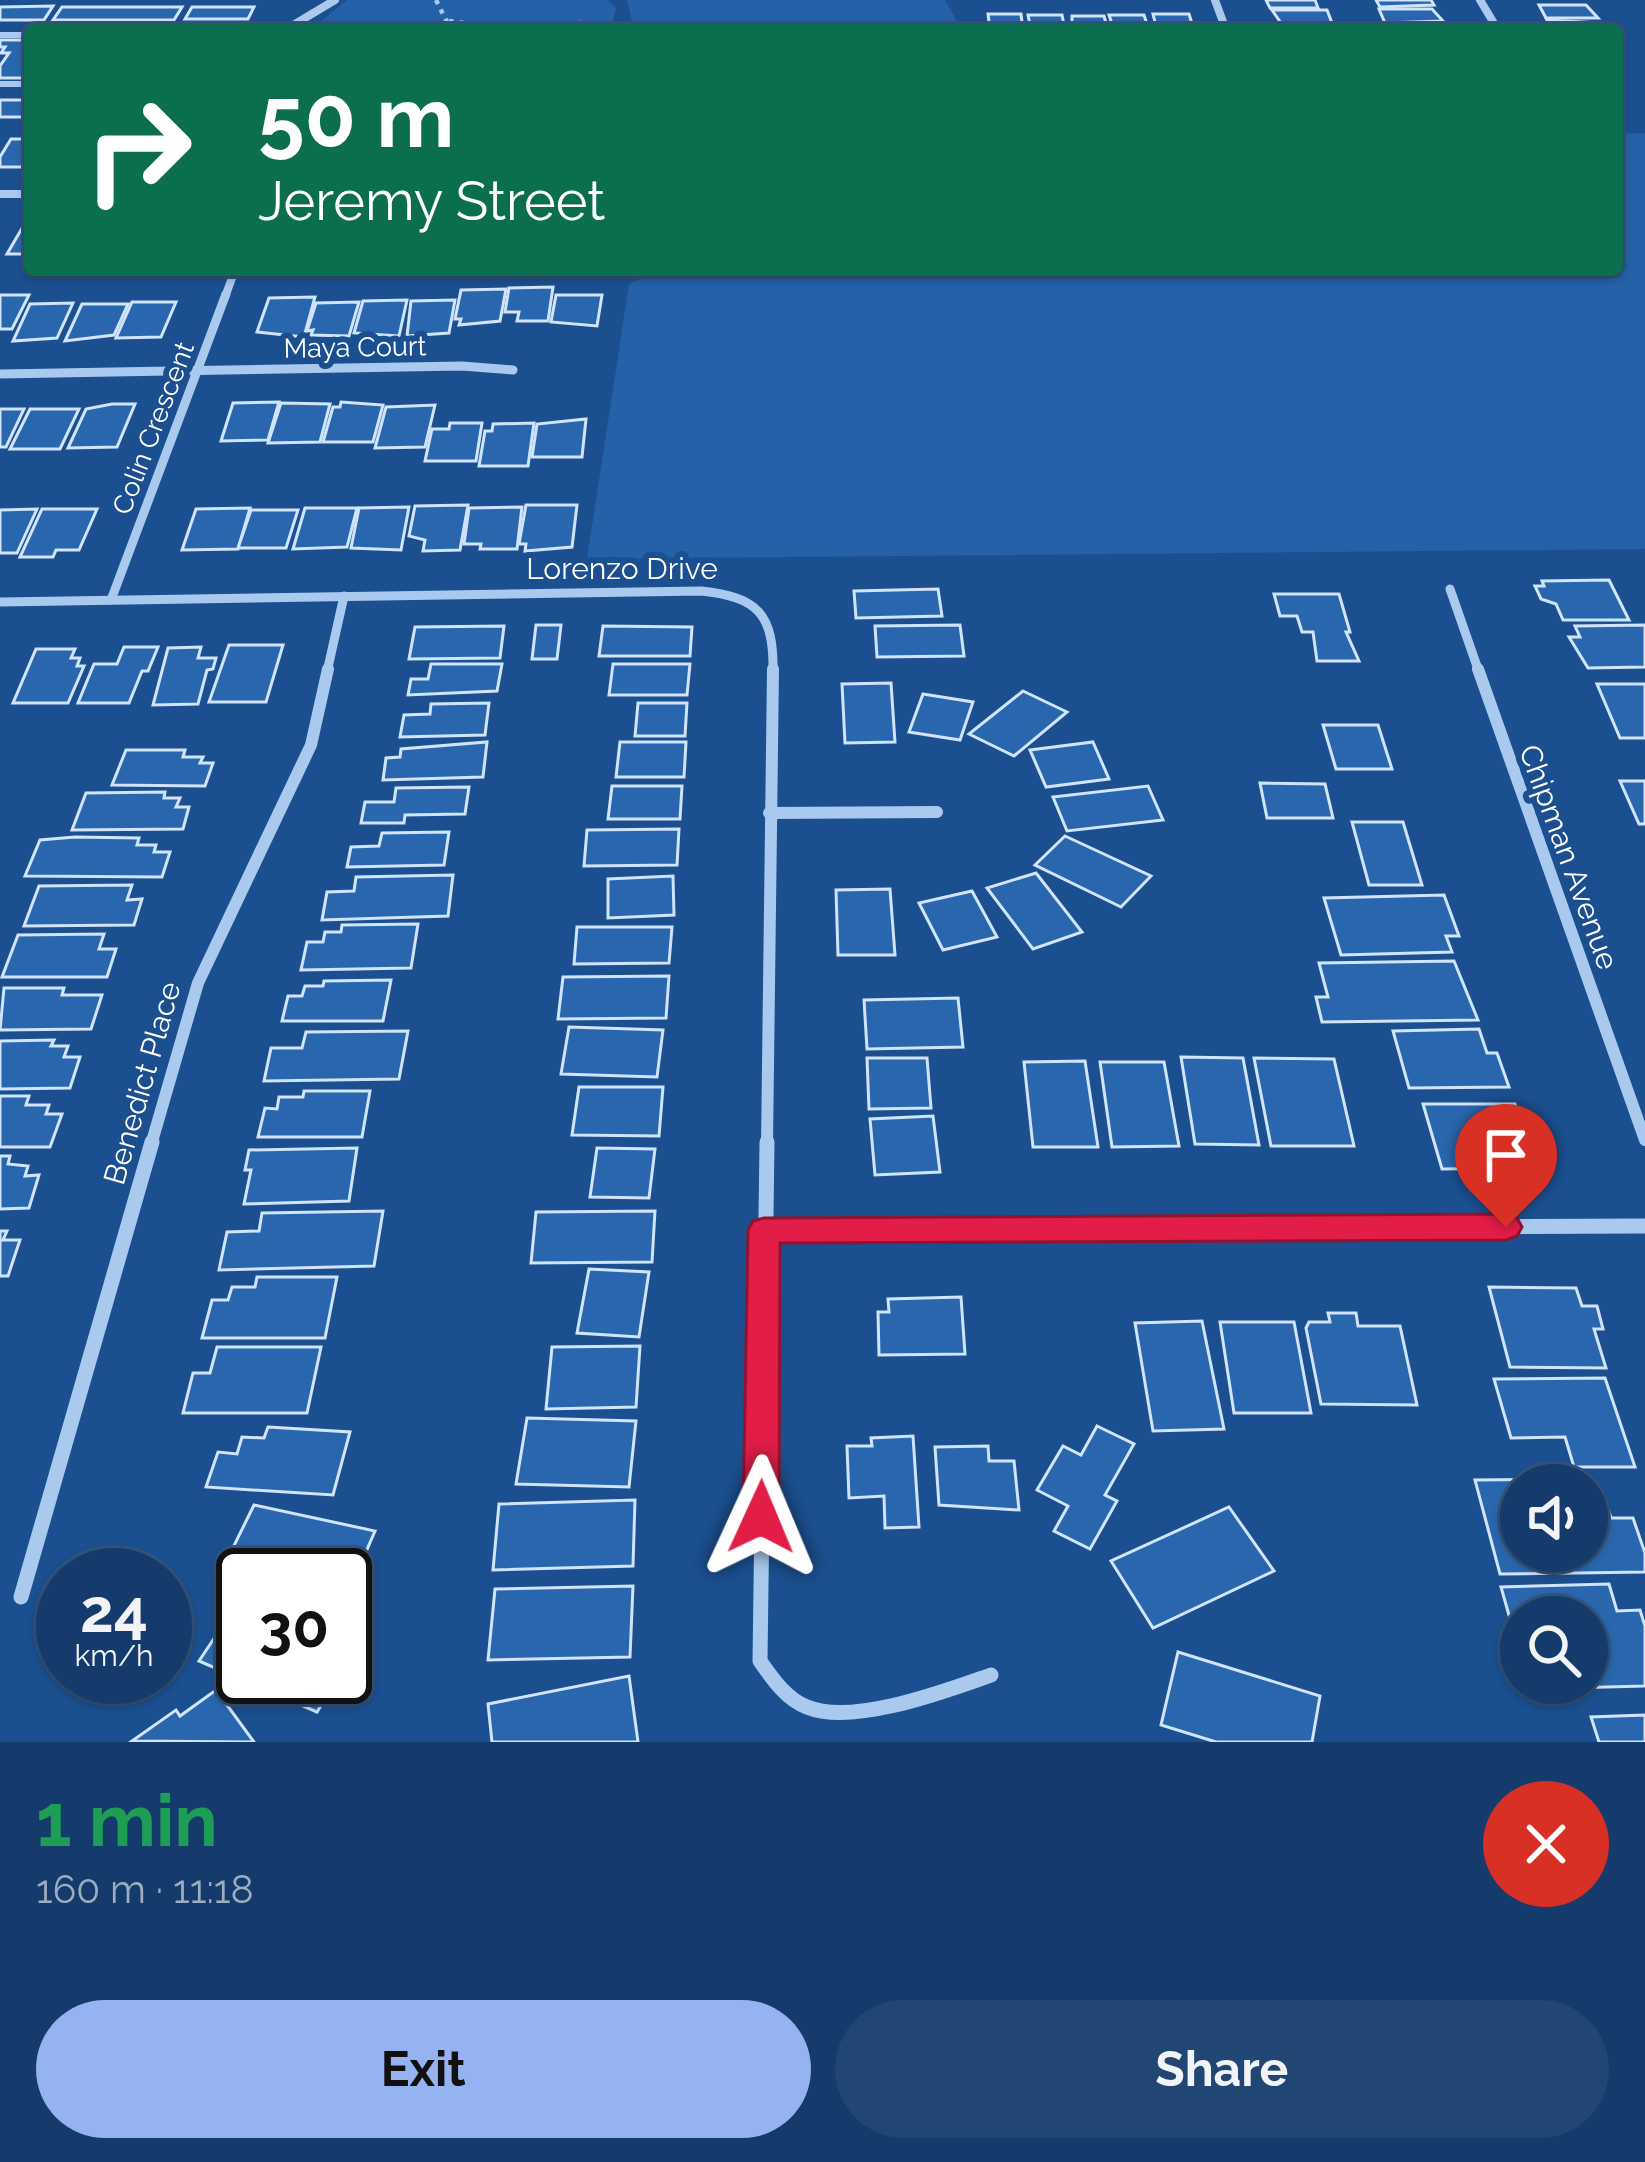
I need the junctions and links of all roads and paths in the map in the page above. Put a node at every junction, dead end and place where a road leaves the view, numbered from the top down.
1 (335, 0) edge
2 (436, 0) edge
3 (448, 21) junction
4 (582, 22) dead end
5 (295, 24) edge
6 (449, 24) edge
7 (471, 24) edge
8 (580, 24) edge
9 (233, 276) edge
10 (197, 370) junction
11 (513, 370) dead end
12 (0, 374) edge
13 (1450, 589) dead end
14 (344, 596) junction
15 (111, 600) junction
16 (0, 602) edge
17 (937, 812) dead end
18 (769, 813) junction
19 (1645, 1140) edge
20 (1645, 1226) edge
21 (764, 1230) junction
22 (21, 1597) dead end
23 (991, 1675) dead end

1 - 5 street
2 - 3 path
3 - 6 path
3 - 7 path
4 - 8 path
9 - 10 street, Colin Crescent
10 - 11 street, Maya Court
10 - 12 street, Maya Court
10 - 15 street, Colin Crescent
13 - 19 street, Chipman Avenue
14 - 15 street, Lorenzo Drive
14 - 18 street, Lorenzo Drive
14 - 22 street, Benedict Place
15 - 16 street, Lorenzo Drive
17 - 18 street
18 - 21 street, Lorenzo Drive
20 - 21 street
21 - 23 street, Lorenzo Drive

